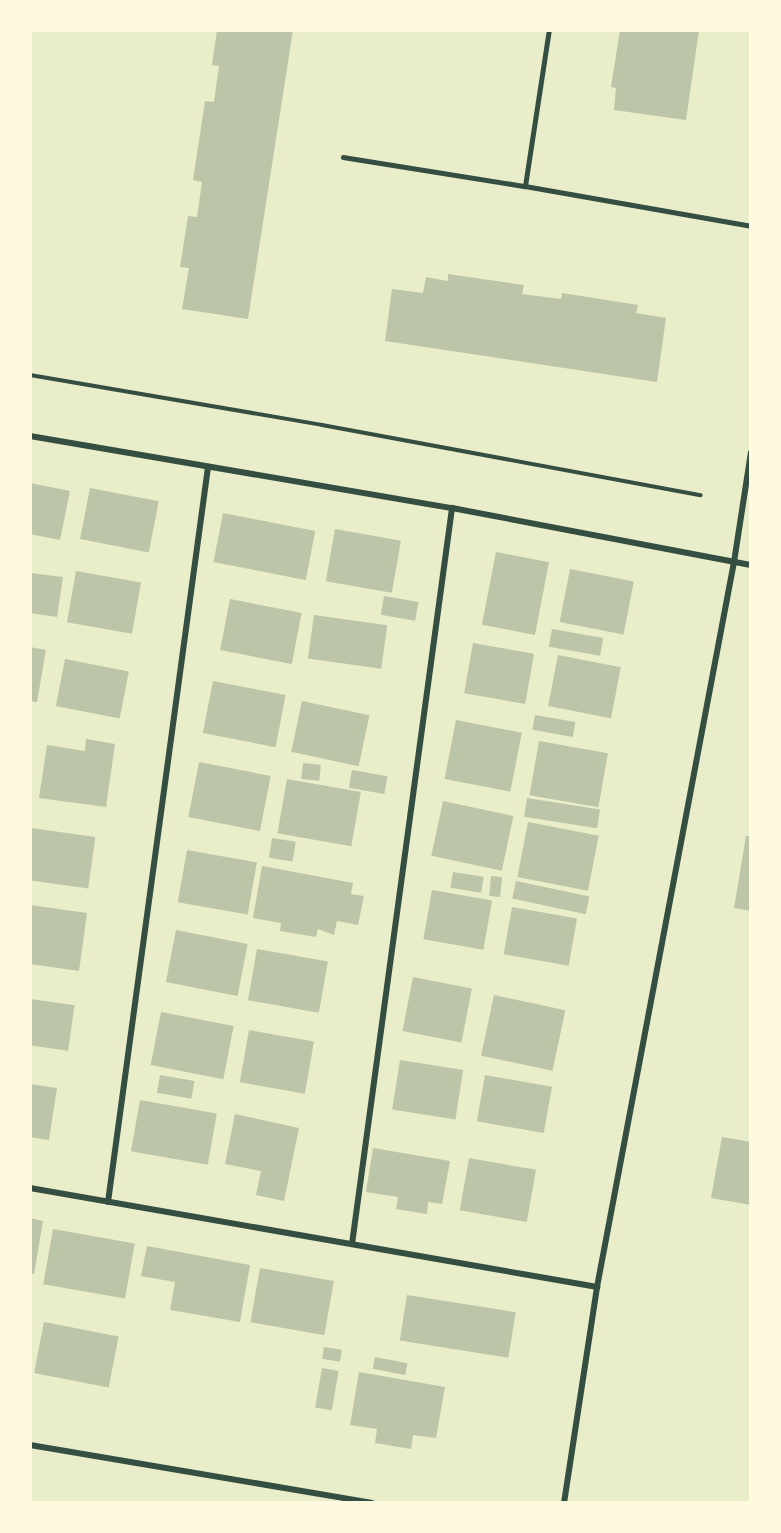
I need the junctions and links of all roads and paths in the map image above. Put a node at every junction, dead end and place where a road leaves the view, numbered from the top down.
1 (549, 30) edge
2 (343, 157) dead end
3 (525, 186) junction
4 (751, 226) edge
5 (30, 375) edge
6 (30, 436) edge
7 (751, 452) edge
8 (208, 467) junction
9 (702, 495) dead end
10 (452, 508) junction
11 (734, 562) junction
12 (751, 565) edge
13 (30, 1188) edge
14 (108, 1202) junction
15 (352, 1244) junction
16 (597, 1287) junction
17 (30, 1445) edge
18 (372, 1503) edge
19 (564, 1503) edge

1 - 3 lane
2 - 3 lane
3 - 4 lane
5 - 9 path
6 - 8 street
7 - 11 street
8 - 10 street
8 - 14 street
10 - 11 street
10 - 15 street
11 - 12 street
11 - 16 street
13 - 14 street
14 - 15 street
15 - 16 street
16 - 19 street
17 - 18 street

